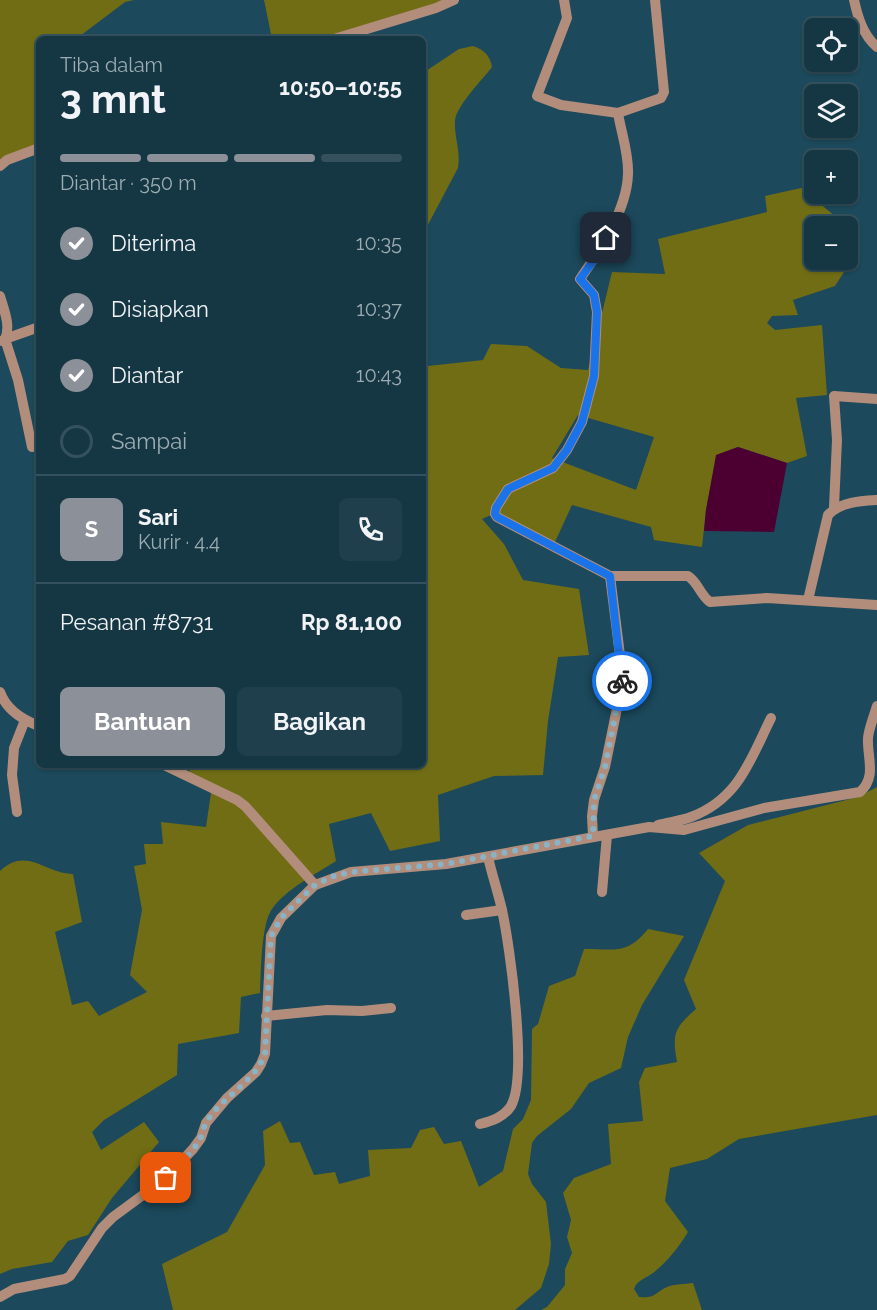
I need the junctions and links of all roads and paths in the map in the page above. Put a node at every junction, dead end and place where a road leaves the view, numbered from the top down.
1 (454, 0) edge
2 (564, 0) edge
3 (655, 0) edge
4 (854, 0) edge
5 (344, 36) edge
6 (877, 47) edge
7 (618, 113) junction
8 (36, 149) edge
9 (0, 166) edge
10 (0, 297) edge
11 (36, 328) edge
12 (3, 341) edge
13 (877, 399) edge
14 (32, 447) dead end
15 (877, 500) edge
16 (834, 507) junction
17 (610, 576) junction
18 (807, 600) junction
19 (877, 605) edge
20 (0, 692) edge
21 (877, 706) edge
22 (771, 718) dead end
23 (25, 720) junction
24 (36, 725) edge
25 (170, 768) edge
26 (17, 812) dead end
27 (649, 826) junction
28 (607, 835) junction
29 (593, 836) junction
30 (488, 857) junction
31 (315, 885) junction
32 (602, 892) dead end
33 (502, 910) junction
34 (466, 915) dead end
35 (391, 1008) dead end
36 (266, 1016) junction
37 (480, 1124) dead end
38 (0, 1297) edge

1 - 5 street
2 - 7 street
3 - 7 street
4 - 6 street
7 - 17 street
8 - 9 street
10 - 12 street
11 - 12 street
12 - 14 street
13 - 16 street
15 - 16 street
16 - 18 street
17 - 18 street
17 - 29 street
18 - 19 street
20 - 23 street
21 - 27 street
22 - 27 street
23 - 24 street
23 - 26 street
25 - 31 street
27 - 28 street
28 - 29 street
28 - 32 street
29 - 30 street
30 - 31 street
30 - 33 street
31 - 36 street
33 - 34 street
33 - 37 street
35 - 36 street
36 - 38 street

